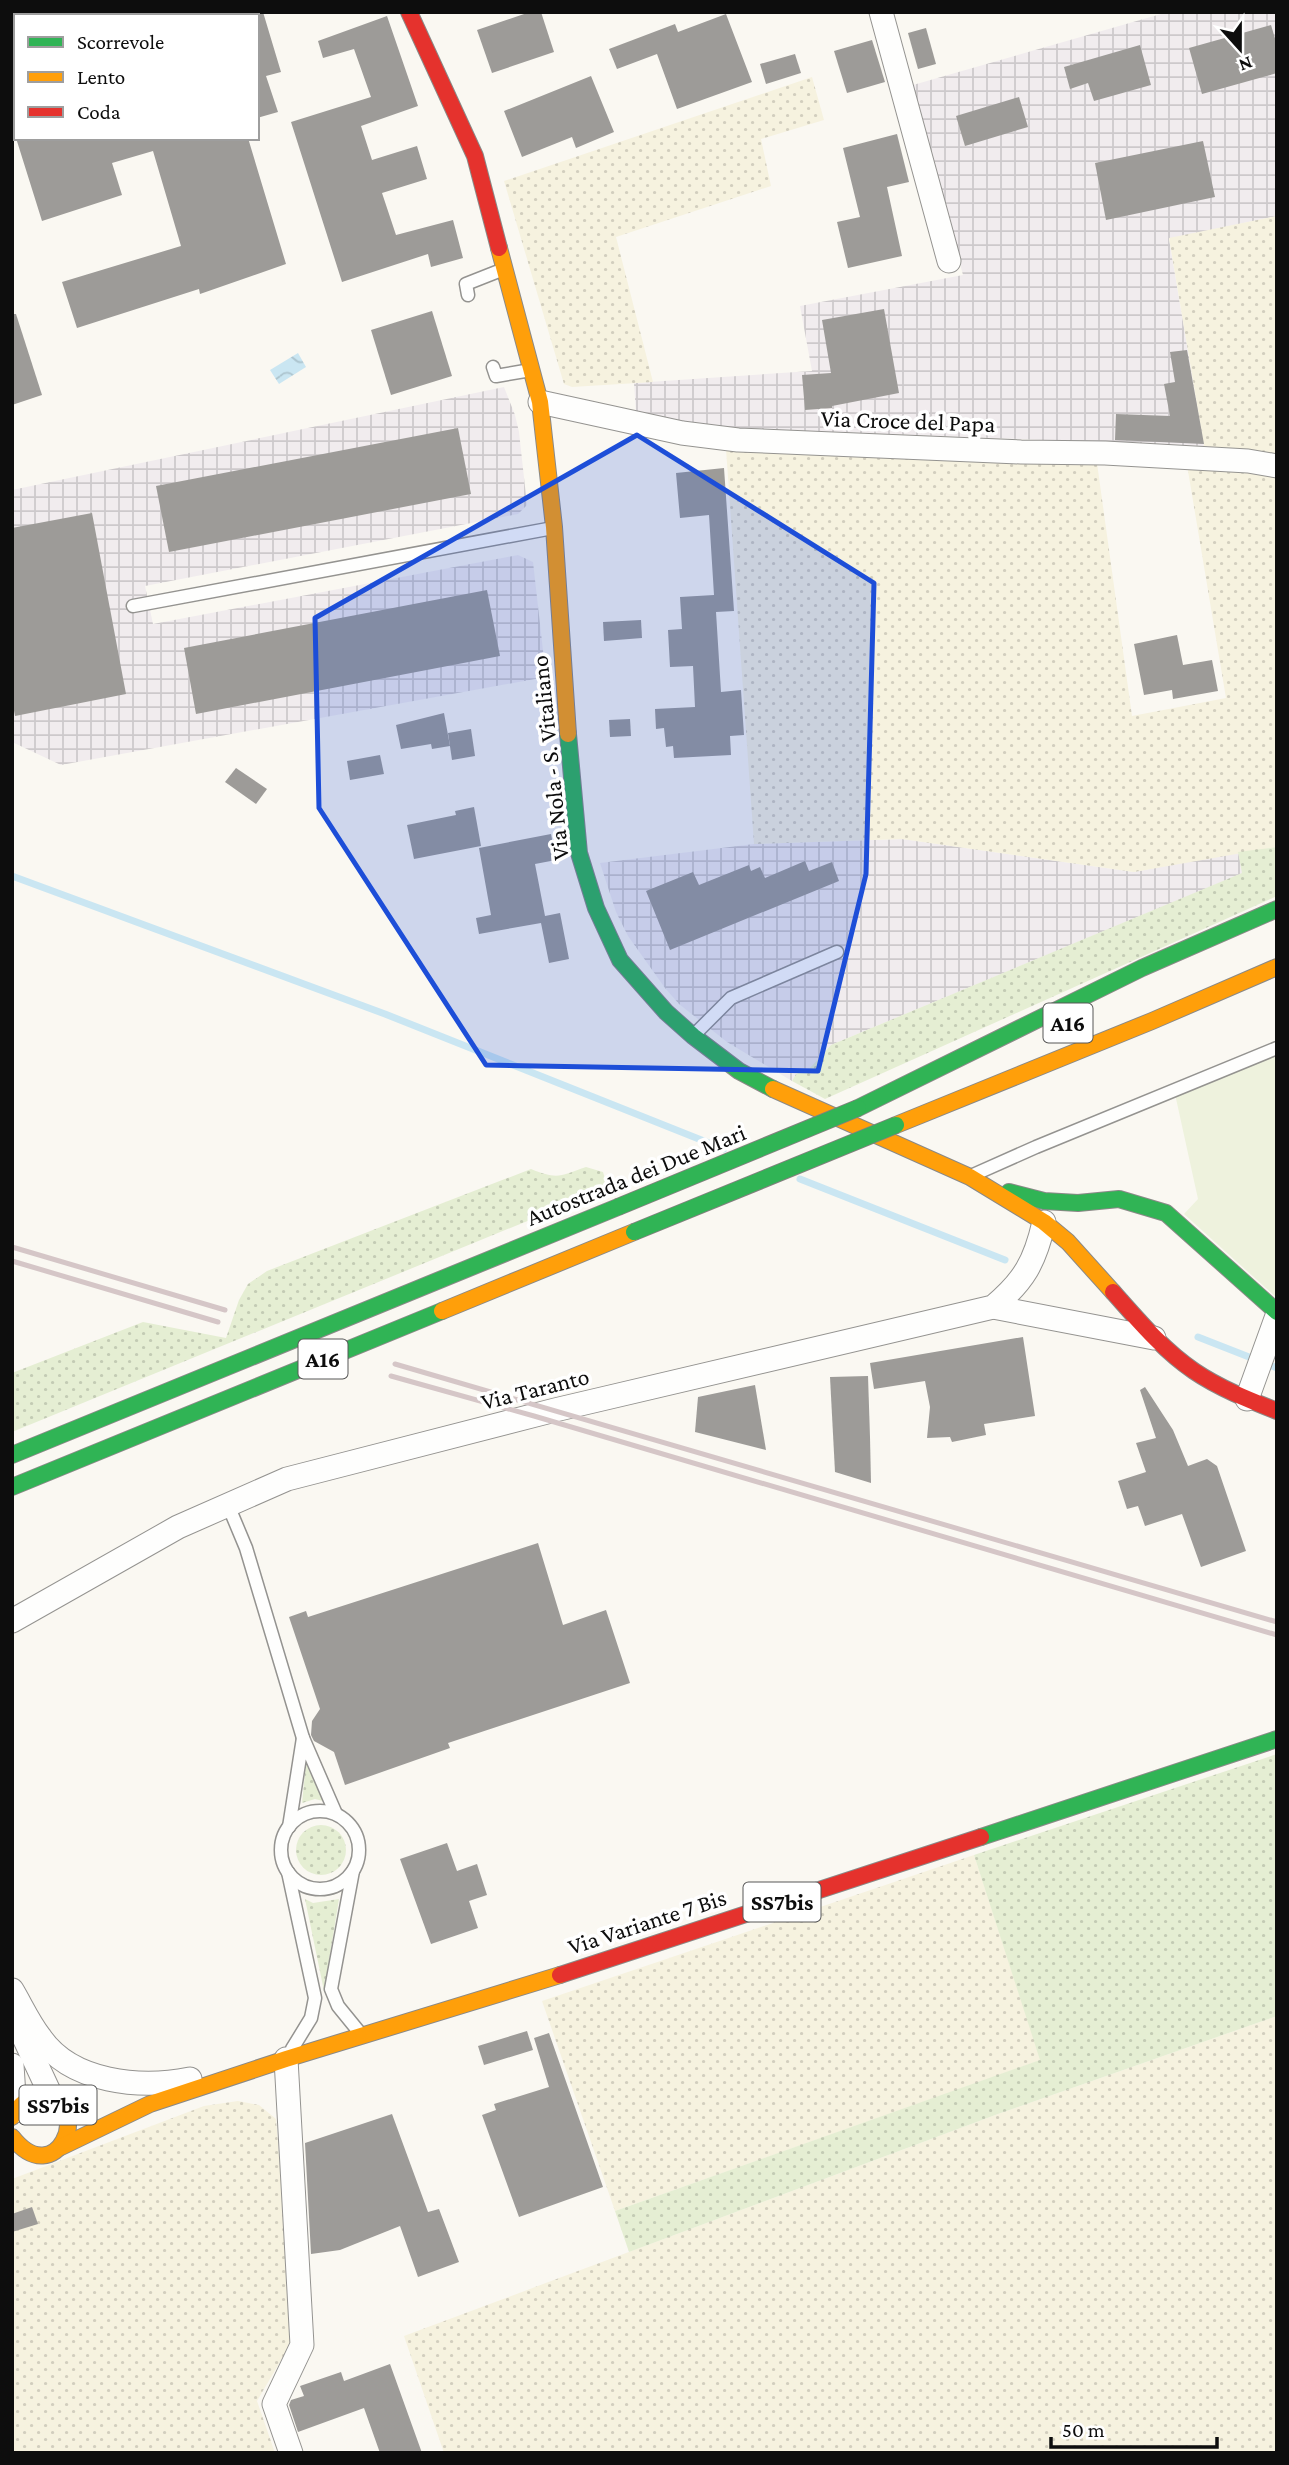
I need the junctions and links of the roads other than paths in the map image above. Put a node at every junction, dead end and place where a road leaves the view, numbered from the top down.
1 (409, 12) edge
2 (881, 12) edge
3 (949, 261) dead end
4 (506, 268) junction
5 (468, 295) dead end
6 (493, 367) dead end
7 (532, 370) junction
8 (540, 401) junction
9 (1277, 466) edge
10 (554, 527) junction
11 (133, 606) dead end
12 (1277, 909) edge
13 (837, 952) dead end
14 (1277, 967) edge
15 (1065, 1024) dead end
16 (693, 1036) junction
17 (1277, 1048) edge
18 (858, 1108) junction
19 (970, 1177) junction
20 (1078, 1203) junction
21 (1044, 1223) junction
22 (993, 1307) junction
23 (1277, 1314) edge
24 (1154, 1338) junction
25 (1247, 1399) junction
26 (1277, 1411) edge
27 (12, 1455) edge
28 (12, 1487) edge
29 (228, 1505) junction
30 (14, 1622) edge
31 (303, 1738) junction
32 (1277, 1739) edge
33 (336, 1815) junction
34 (289, 1827) junction
35 (353, 1871) junction
36 (288, 1872) junction
37 (12, 1990) edge
38 (12, 2014) edge
39 (362, 2036) junction
40 (286, 2059) junction
41 (12, 2065) edge
42 (245, 2072) junction
43 (56, 2103) junction
44 (150, 2104) junction
45 (78, 2105) dead end
46 (112, 2105) dead end
47 (13, 2114) edge
48 (12, 2137) edge
49 (61, 2147) junction
50 (30, 2155) junction
51 (12, 2159) edge
52 (291, 2453) edge

1 - 4 main road, Via Nola - S. Vitaliano
2 - 3 street
4 - 5 lane
4 - 7 main road, Via Nola - S. Vitaliano
6 - 7 lane
7 - 8 main road, Via Nola - S. Vitaliano
8 - 9 street, Via Croce del Papa
8 - 10 main road, Via Nola - S. Vitaliano
10 - 11 lane
10 - 16 main road, Via Nola - S. Vitaliano
12 - 18 main road
13 - 16 lane
14 - 28 main road, A16, bridge
15 - 18 main road, Autostrada dei Due Mari / A16
16 - 19 main road, Via Nola - S. Vitaliano
17 - 19 lane
18 - 27 main road, Autostrada dei Due Mari / A16, bridge
19 - 20 main road
19 - 21 main road, Via Nola - S. Vitaliano
20 - 21 main road
20 - 23 main road
21 - 22 street
21 - 24 main road, Via Nola - S. Vitaliano
22 - 24 street
22 - 29 street, Via Taranto
23 - 25 street
24 - 25 main road, Via Nola - S. Vitaliano
25 - 26 main road, Via Nola - S. Vitaliano
29 - 30 street, Via Taranto
29 - 31 lane
31 - 33 lane
31 - 34 lane
32 - 39 main road, Via Variante 7 Bis / SS7bis
33 - 34 lane
33 - 35 lane
34 - 36 lane
35 - 36 lane
35 - 39 lane
36 - 40 lane
37 - 42 street
38 - 43 street
39 - 40 main road, Via Variante 7 Bis / SS7bis
40 - 42 main road, Via Variante 7 Bis / SS7bis
40 - 52 street
41 - 47 street
42 - 44 main road, Via Variante 7 Bis / SS7bis
43 - 45 main road, SS7bis
43 - 47 main road, SS7bis
43 - 49 main road, SS7bis
44 - 46 main road, Via Variante 7 Bis / SS7bis
44 - 49 main road, Via Variante 7 Bis / SS7bis
48 - 50 main road, SS7bis
49 - 50 main road, SS7bis
50 - 51 main road, SS7bis

